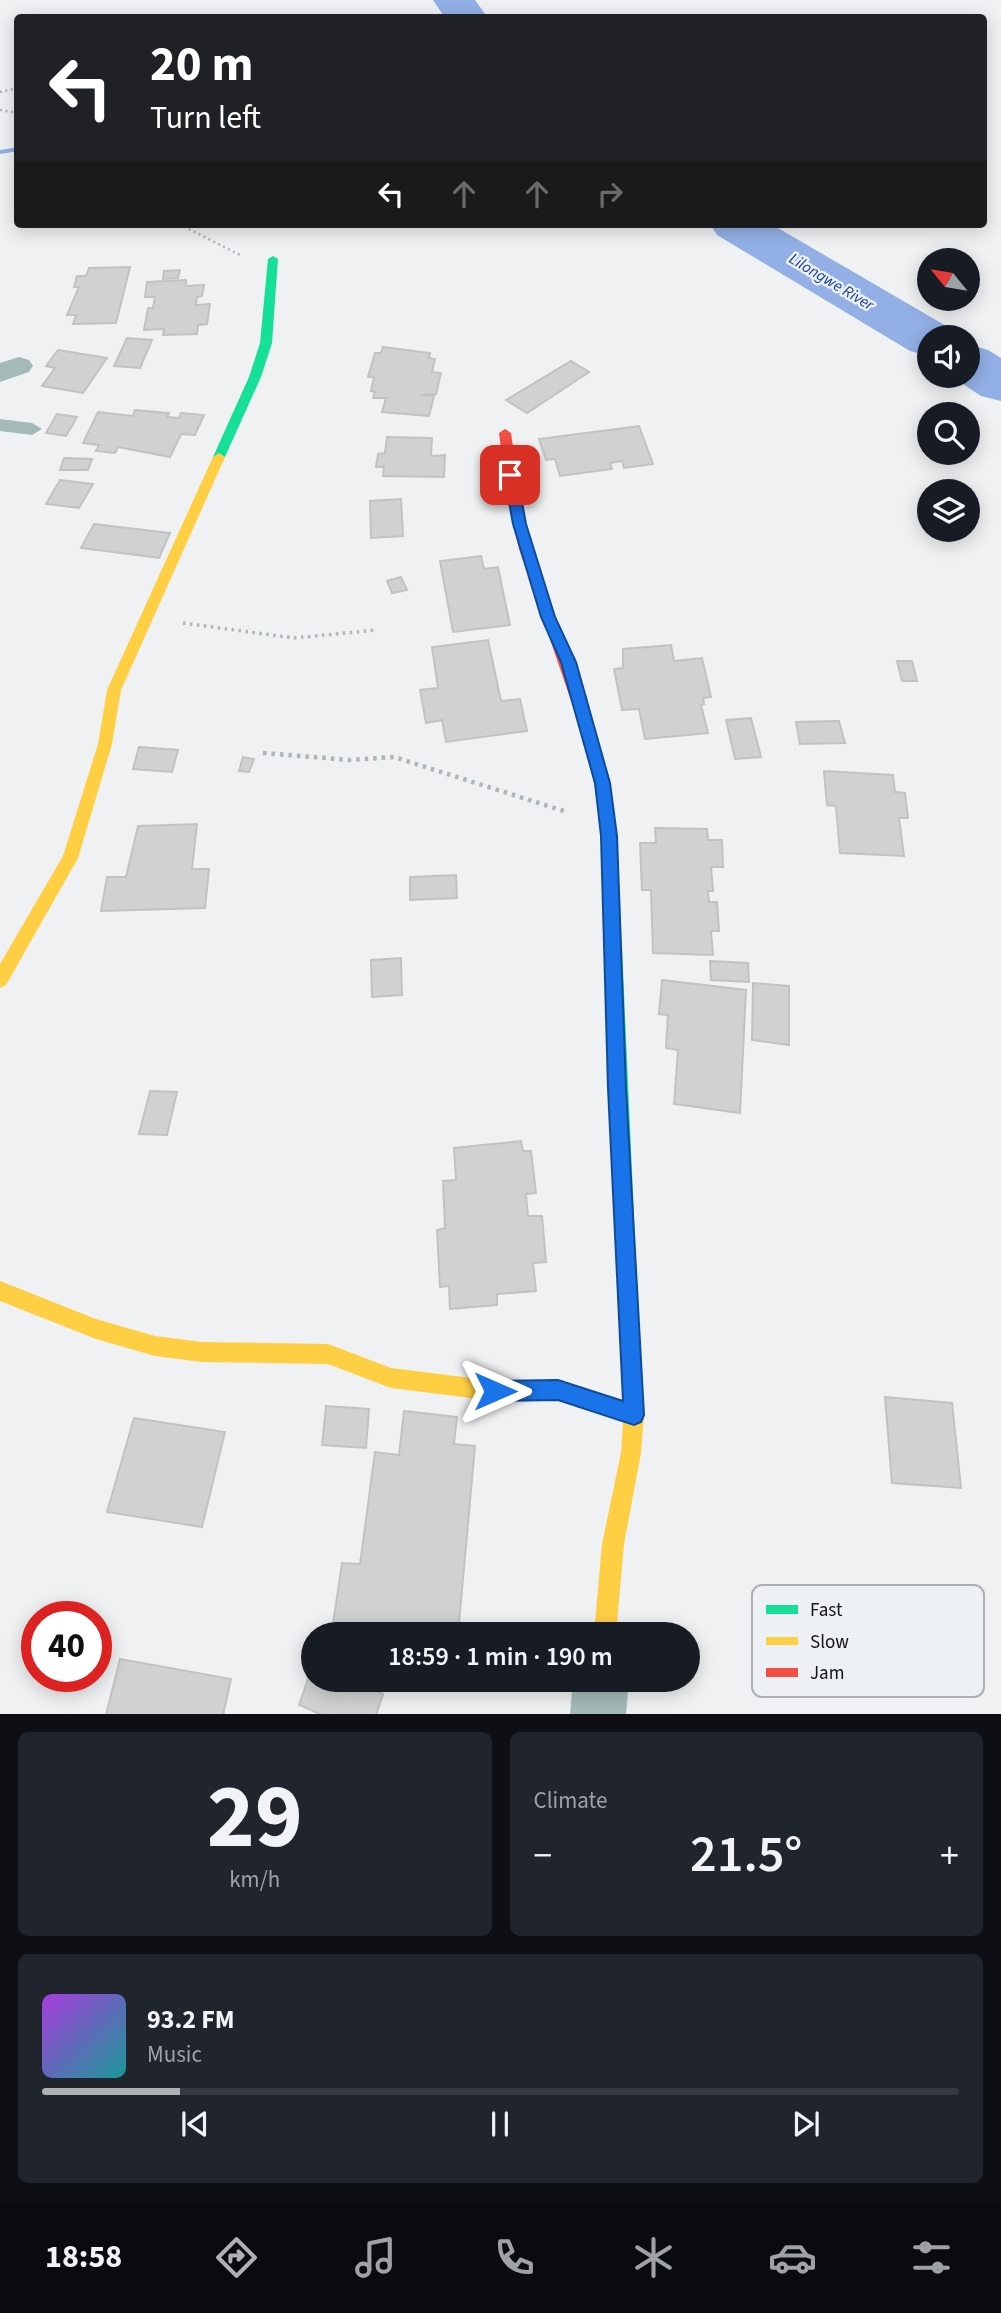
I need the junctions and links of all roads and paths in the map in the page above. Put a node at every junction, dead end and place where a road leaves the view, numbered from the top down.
1 (186, 228) edge
2 (273, 259) joint
3 (0, 425) edge
4 (32, 429) dead end
5 (505, 433) dead end
6 (147, 619) junction
7 (377, 630) dead end
8 (264, 753) dead end
9 (607, 825) junction
10 (0, 980) edge
11 (0, 1291) edge
12 (634, 1415) junction
13 (606, 1622) edge
14 (600, 1692) edge
15 (598, 1714) edge

1 - 2 path
2 - 6 street
3 - 4 lane
5 - 9 street
6 - 7 path
6 - 10 street
8 - 9 path
9 - 12 street
11 - 12 street
12 - 13 street
14 - 15 street

